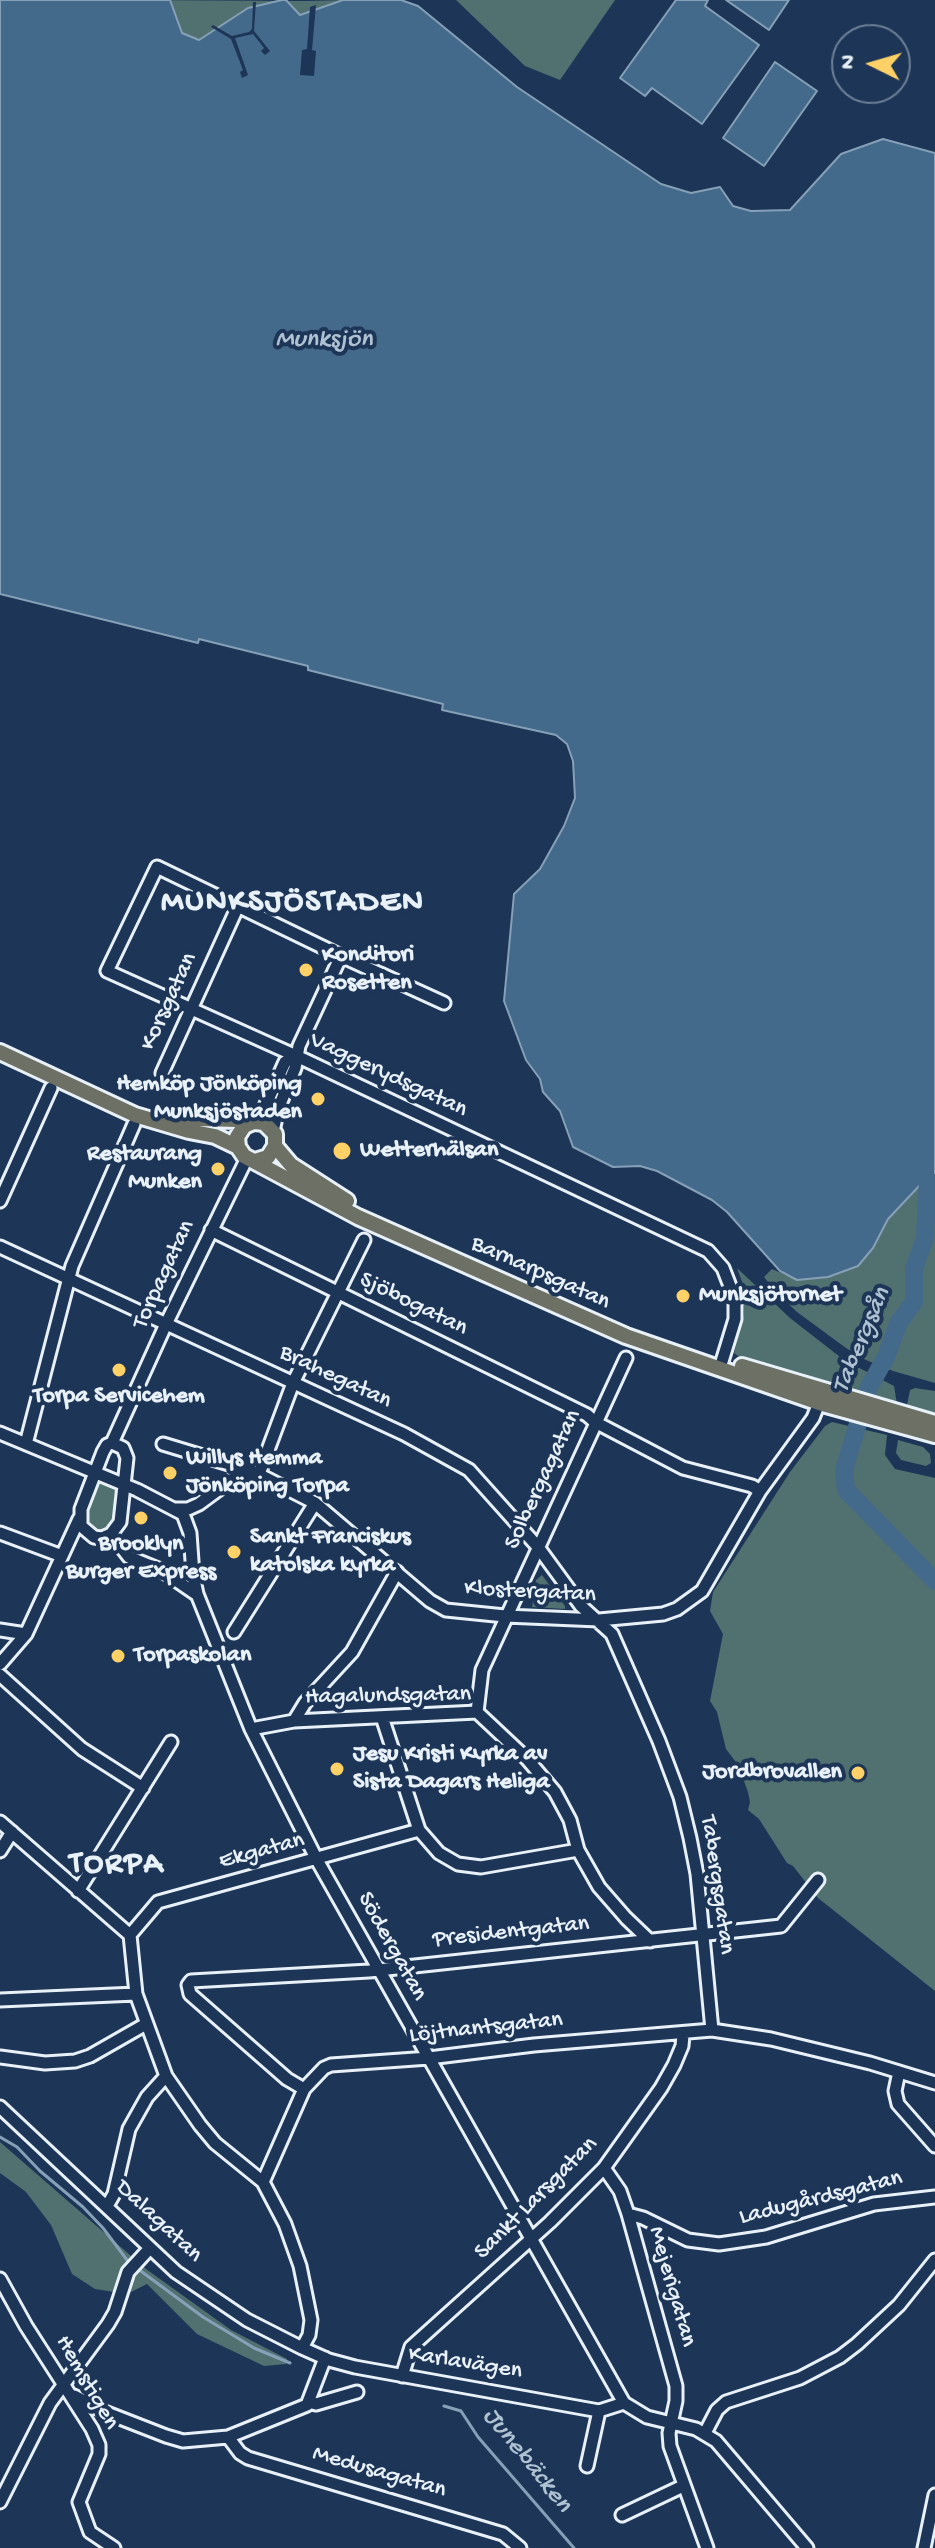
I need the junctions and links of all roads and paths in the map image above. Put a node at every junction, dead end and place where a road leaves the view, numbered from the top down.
1 (238, 906) junction
2 (341, 956) junction
3 (444, 1003) dead end
4 (192, 1010) junction
5 (0, 1052) edge
6 (296, 1056) junction
7 (162, 1073) dead end
8 (51, 1088) dead end
9 (135, 1120) junction
10 (256, 1122) junction
11 (274, 1138) junction
12 (246, 1155) junction
13 (0, 1201) edge
14 (211, 1230) junction
15 (364, 1240) dead end
16 (0, 1247) edge
17 (68, 1280) junction
18 (338, 1294) junction
19 (166, 1324) junction
20 (626, 1358) dead end
21 (722, 1364) junction
22 (293, 1383) junction
23 (822, 1396) junction
24 (127, 1412) junction
25 (878, 1413) junction
26 (595, 1422) junction
27 (935, 1423) edge
28 (0, 1433) edge
29 (935, 1435) edge
30 (112, 1443) junction
31 (26, 1444) junction
32 (163, 1444) dead end
33 (127, 1458) junction
34 (93, 1472) junction
35 (256, 1472) junction
36 (124, 1485) junction
37 (760, 1491) junction
38 (315, 1503) junction
39 (175, 1509) junction
40 (79, 1519) junction
41 (87, 1532) junction
42 (0, 1533) edge
43 (111, 1534) junction
44 (69, 1540) junction
45 (538, 1547) junction
46 (62, 1556) junction
47 (397, 1572) junction
48 (197, 1594) junction
49 (505, 1616) junction
50 (599, 1620) junction
51 (0, 1630) edge
52 (234, 1632) dead end
53 (26, 1634) junction
54 (0, 1664) edge
55 (0, 1675) edge
56 (477, 1712) junction
57 (382, 1717) junction
58 (294, 1721) junction
59 (251, 1729) junction
60 (171, 1742) dead end
61 (143, 1788) junction
62 (0, 1822) edge
63 (419, 1830) junction
64 (12, 1832) junction
65 (578, 1850) junction
66 (0, 1851) edge
67 (317, 1860) junction
68 (818, 1880) dead end
69 (78, 1891) junction
70 (130, 1935) junction
71 (704, 1936) junction
72 (650, 1941) junction
73 (378, 1969) junction
74 (136, 1994) junction
75 (0, 2000) edge
76 (146, 2024) junction
77 (712, 2030) junction
78 (683, 2035) junction
79 (0, 2057) edge
80 (429, 2058) junction
81 (899, 2072) junction
82 (166, 2076) junction
83 (935, 2083) edge
84 (304, 2089) junction
85 (0, 2107) edge
86 (935, 2146) edge
87 (604, 2168) junction
88 (263, 2182) junction
89 (935, 2197) edge
90 (107, 2206) junction
91 (628, 2214) junction
92 (531, 2239) junction
93 (150, 2248) junction
94 (935, 2260) edge
95 (0, 2279) edge
96 (302, 2348) junction
97 (325, 2358) junction
98 (402, 2376) junction
99 (63, 2383) junction
100 (357, 2392) dead end
101 (74, 2396) junction
102 (309, 2402) junction
103 (624, 2403) junction
104 (599, 2411) junction
105 (671, 2423) junction
106 (705, 2433) junction
107 (228, 2437) junction
108 (587, 2466) dead end
109 (683, 2486) junction
110 (935, 2495) edge
111 (0, 2502) edge
112 (622, 2515) dead end
113 (114, 2548) edge
114 (520, 2548) edge
115 (707, 2548) edge
116 (807, 2548) edge
117 (924, 2548) edge

1 - 2 street
1 - 4 street, Korsgatan
1 - 4 street, Vaggerydsgatan
2 - 3 street
2 - 6 street
4 - 6 street, Vaggerydsgatan
4 - 7 street, Korsgatan
5 - 9 main road, Barnarpsgatan
6 - 10 street
6 - 11 street
6 - 21 street, Vaggerydsgatan
8 - 13 street
9 - 10 main road, Barnarpsgatan
9 - 12 main road, Barnarpsgatan
9 - 17 street
10 - 11 main road
10 - 12 main road
11 - 12 main road
11 - 21 main road, Barnarpsgatan
12 - 14 street, Torpagatan
12 - 21 main road, Barnarpsgatan
14 - 18 street, Sjöbogatan
14 - 19 street, Torpagatan
15 - 18 street
16 - 17 street, Brahegatan
17 - 19 street, Brahegatan
17 - 31 street
18 - 22 street
18 - 26 street, Sjöbogatan
19 - 22 street, Brahegatan
19 - 24 street, Torpagatan
20 - 26 street, Solbergagatan
21 - 23 main road, Barnarpsgatan
22 - 35 street
22 - 45 street, Brahegatan
23 - 25 main road, Barnarpsgatan
23 - 37 street, Klostergatan
24 - 30 street, Torpagatan
24 - 33 street, Torpagatan
25 - 27 main road
25 - 29 main road
26 - 37 street, Sjöbogatan
26 - 45 street, Solbergagatan
28 - 31 street
30 - 33 street
30 - 34 street, Torpagatan
31 - 34 street
32 - 35 street, Klostergatan
33 - 36 street, Torpagatan
34 - 36 street
34 - 40 street, Torpagatan
35 - 38 street, Klostergatan
35 - 39 street
36 - 39 street
36 - 43 street, Torpagatan
37 - 50 street, Klostergatan
38 - 47 street, Klostergatan
38 - 52 street
39 - 48 street, Södergatan
40 - 41 street
40 - 44 street
41 - 43 street
41 - 44 street
42 - 46 street
43 - 48 street
44 - 46 street
45 - 49 street, Solbergagatan
45 - 50 street, Brahegatan
46 - 53 street
47 - 49 street, Klostergatan
47 - 58 street
48 - 59 street, Södergatan
49 - 50 street, Klostergatan
49 - 56 street, Solbergagatan
50 - 71 street, Tabergsgatan
51 - 53 street
53 - 54 street
55 - 61 street
56 - 57 street, Hagalundsgatan
56 - 65 street, Hagalundsgatan
57 - 58 street, Hagalundsgatan
57 - 63 street
58 - 59 street, Hagalundsgatan
59 - 67 street, Södergatan
60 - 61 street
61 - 69 street
62 - 64 street
63 - 65 street
63 - 67 street, Ekgatan
64 - 66 street
64 - 69 street
65 - 72 street, Hagalundsgatan
67 - 70 street, Ekgatan
67 - 73 street, Södergatan
68 - 71 street, Presidentgatan
69 - 70 street
70 - 74 street
71 - 72 street, Presidentgatan
71 - 77 street, Tabergsgatan
72 - 73 street, Presidentgatan
73 - 80 street, Södergatan
73 - 84 street, Presidentgatan
74 - 75 street
74 - 76 street
76 - 79 street
76 - 82 street
77 - 78 street, Löjtnantsgatan
77 - 81 street, Löjtnantsgatan
78 - 80 street, Löjtnantsgatan
78 - 87 street, Sankt Larsgatan
80 - 84 street, Löjtnantsgatan
80 - 92 street, Södergatan
81 - 83 street, Löjtnantsgatan
81 - 86 street
82 - 88 street
82 - 90 street
84 - 88 street
85 - 90 street, Dalagatan
87 - 91 street, Mejerigatan
87 - 92 street, Sankt Larsgatan
88 - 96 street
89 - 91 street, Ladugårdsgatan
90 - 93 street, Dalagatan
91 - 105 street, Mejerigatan
92 - 98 street, Sankt Larsgatan
92 - 103 street, Södergatan
93 - 96 street, Dalagatan
93 - 99 street
94 - 106 street
95 - 99 street, Hemstigen
96 - 97 street, Karlavägen
97 - 98 street, Karlavägen
97 - 102 street
98 - 104 street, Karlavägen
99 - 101 street, Hemstigen
99 - 111 street
100 - 102 street
101 - 107 street
101 - 113 street, Hemstigen
102 - 107 street
103 - 104 street, Karlavägen
103 - 105 street
104 - 108 street
105 - 106 street
105 - 109 street, Mejerigatan
106 - 116 street
107 - 114 street, Medusagatan
109 - 112 street
109 - 115 street, Mejerigatan
110 - 117 street

